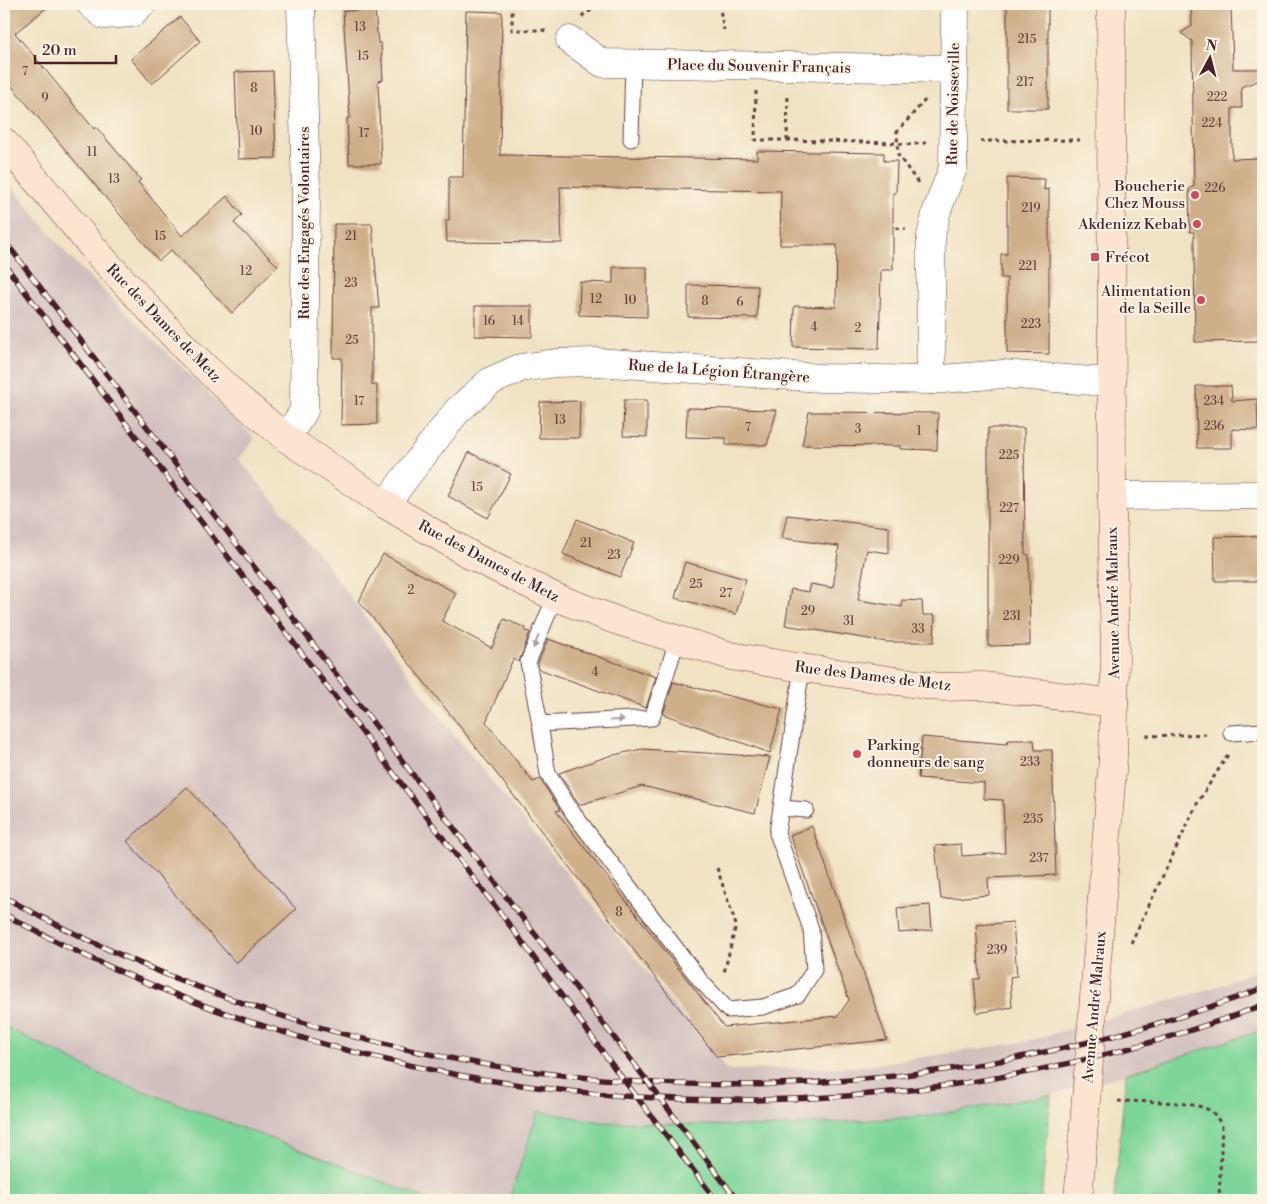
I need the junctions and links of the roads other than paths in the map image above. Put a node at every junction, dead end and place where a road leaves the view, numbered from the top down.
1 (91, 4) edge
2 (141, 4) edge
3 (301, 4) edge
4 (955, 4) edge
5 (1111, 4) edge
6 (570, 40) road end
7 (633, 64) junction
8 (944, 69) junction
9 (632, 139) dead end
10 (4, 142) edge
11 (931, 380) junction
12 (1112, 381) junction
13 (286, 438) junction
14 (1263, 495) edge
15 (1112, 496) junction
16 (386, 506) junction
17 (555, 597) junction
18 (677, 641) junction
19 (802, 668) junction
20 (1114, 704) junction
21 (540, 724) junction
22 (1263, 731) edge
23 (1231, 733) road end
24 (781, 808) junction
25 (806, 810) dead end
26 (1078, 1200) edge

1 - 2 street
3 - 13 street, Rue des Engagés Volontaires
4 - 8 street, Rue de Noisseville
5 - 12 street, Avenue André Malraux
6 - 7 street, Place du Souvenir Français
7 - 8 street, Place du Souvenir Français
7 - 9 lane
8 - 11 street, Rue de Noisseville
10 - 13 street, Rue des Dames de Metz
11 - 12 street, Rue de la Légion Étrangère
11 - 16 street, Rue de la Légion Étrangère
12 - 15 street, Avenue André Malraux
13 - 16 street, Rue des Dames de Metz
14 - 15 street
15 - 20 street, Avenue André Malraux
16 - 17 street, Rue des Dames de Metz
17 - 18 street, Rue des Dames de Metz
17 -> 21 lane
18 - 19 street, Rue des Dames de Metz
21 -> 18 lane
19 - 20 street, Rue des Dames de Metz
19 - 24 lane
20 - 26 street, Avenue André Malraux
21 - 24 lane
22 - 23 lane
24 - 25 lane

